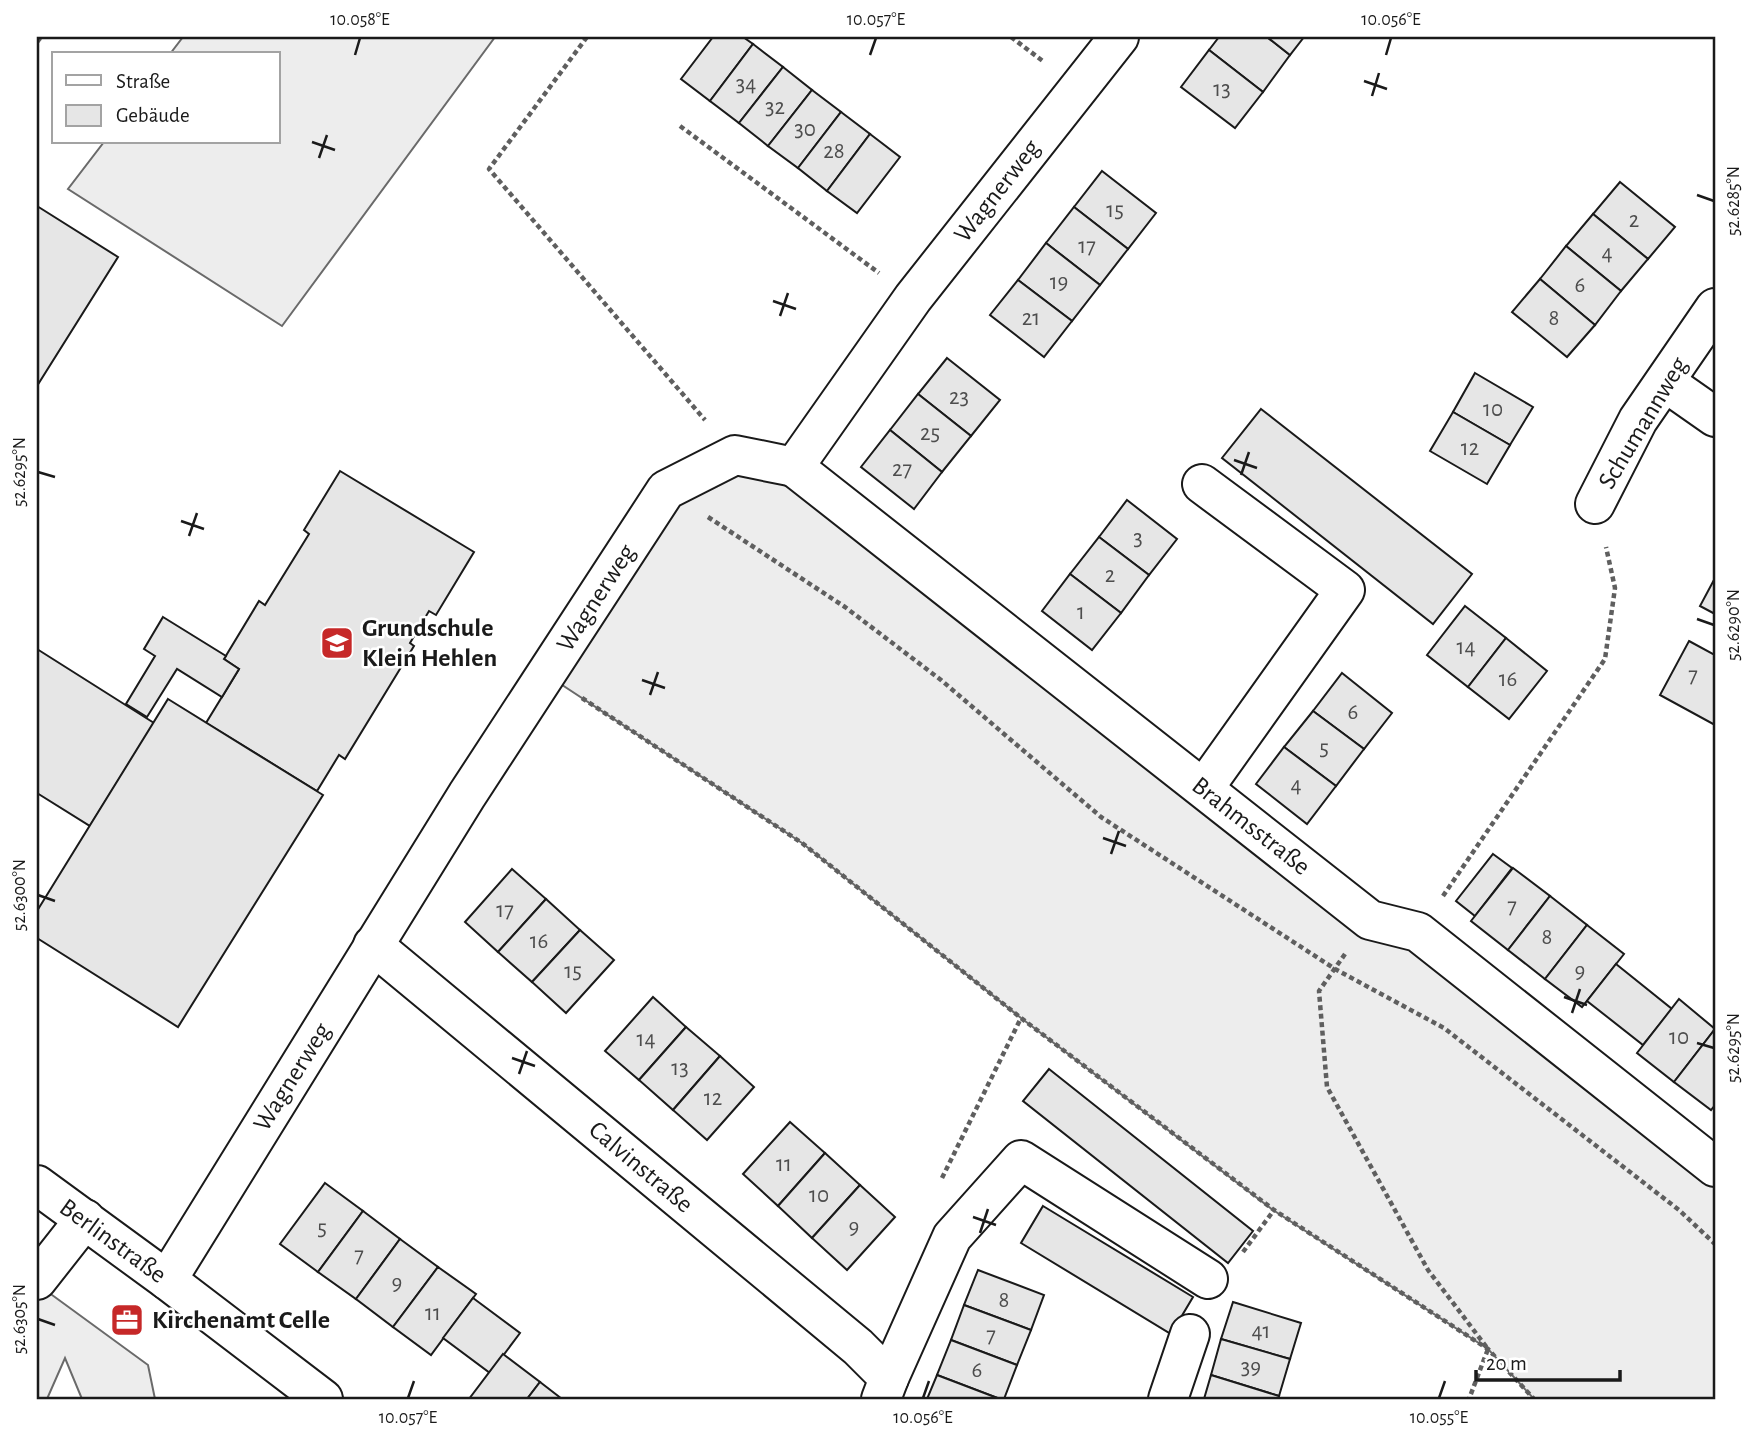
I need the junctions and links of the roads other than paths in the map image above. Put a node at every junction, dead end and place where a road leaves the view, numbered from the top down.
1 (1119, 37) edge
2 (1715, 309) edge
3 (1665, 382) junction
4 (1715, 417) edge
5 (794, 467) junction
6 (1202, 484) dead end
7 (1595, 504) road end
8 (1204, 788) junction
9 (373, 945) junction
10 (1715, 1167) edge
11 (37, 1185) edge
12 (85, 1219) junction
13 (1208, 1279) dead end
14 (37, 1280) edge
15 (167, 1280) junction
16 (1190, 1334) dead end
17 (885, 1389) edge
18 (323, 1399) edge
19 (1168, 1399) edge

1 - 5 street, Wagnerweg
2 - 3 street, Schumannweg
3 - 4 street
3 - 7 street, Schumannweg
5 - 8 street, Brahmsstraße
5 - 9 street, Wagnerweg
6 - 8 street
8 - 10 street, Brahmsstraße
9 - 15 street, Wagnerweg
9 - 17 street, Calvinstraße
11 - 12 street, Berlinstraße
12 - 14 street
12 - 15 street, Berlinstraße
13 - 17 street
15 - 18 street, Berlinstraße
16 - 19 street

